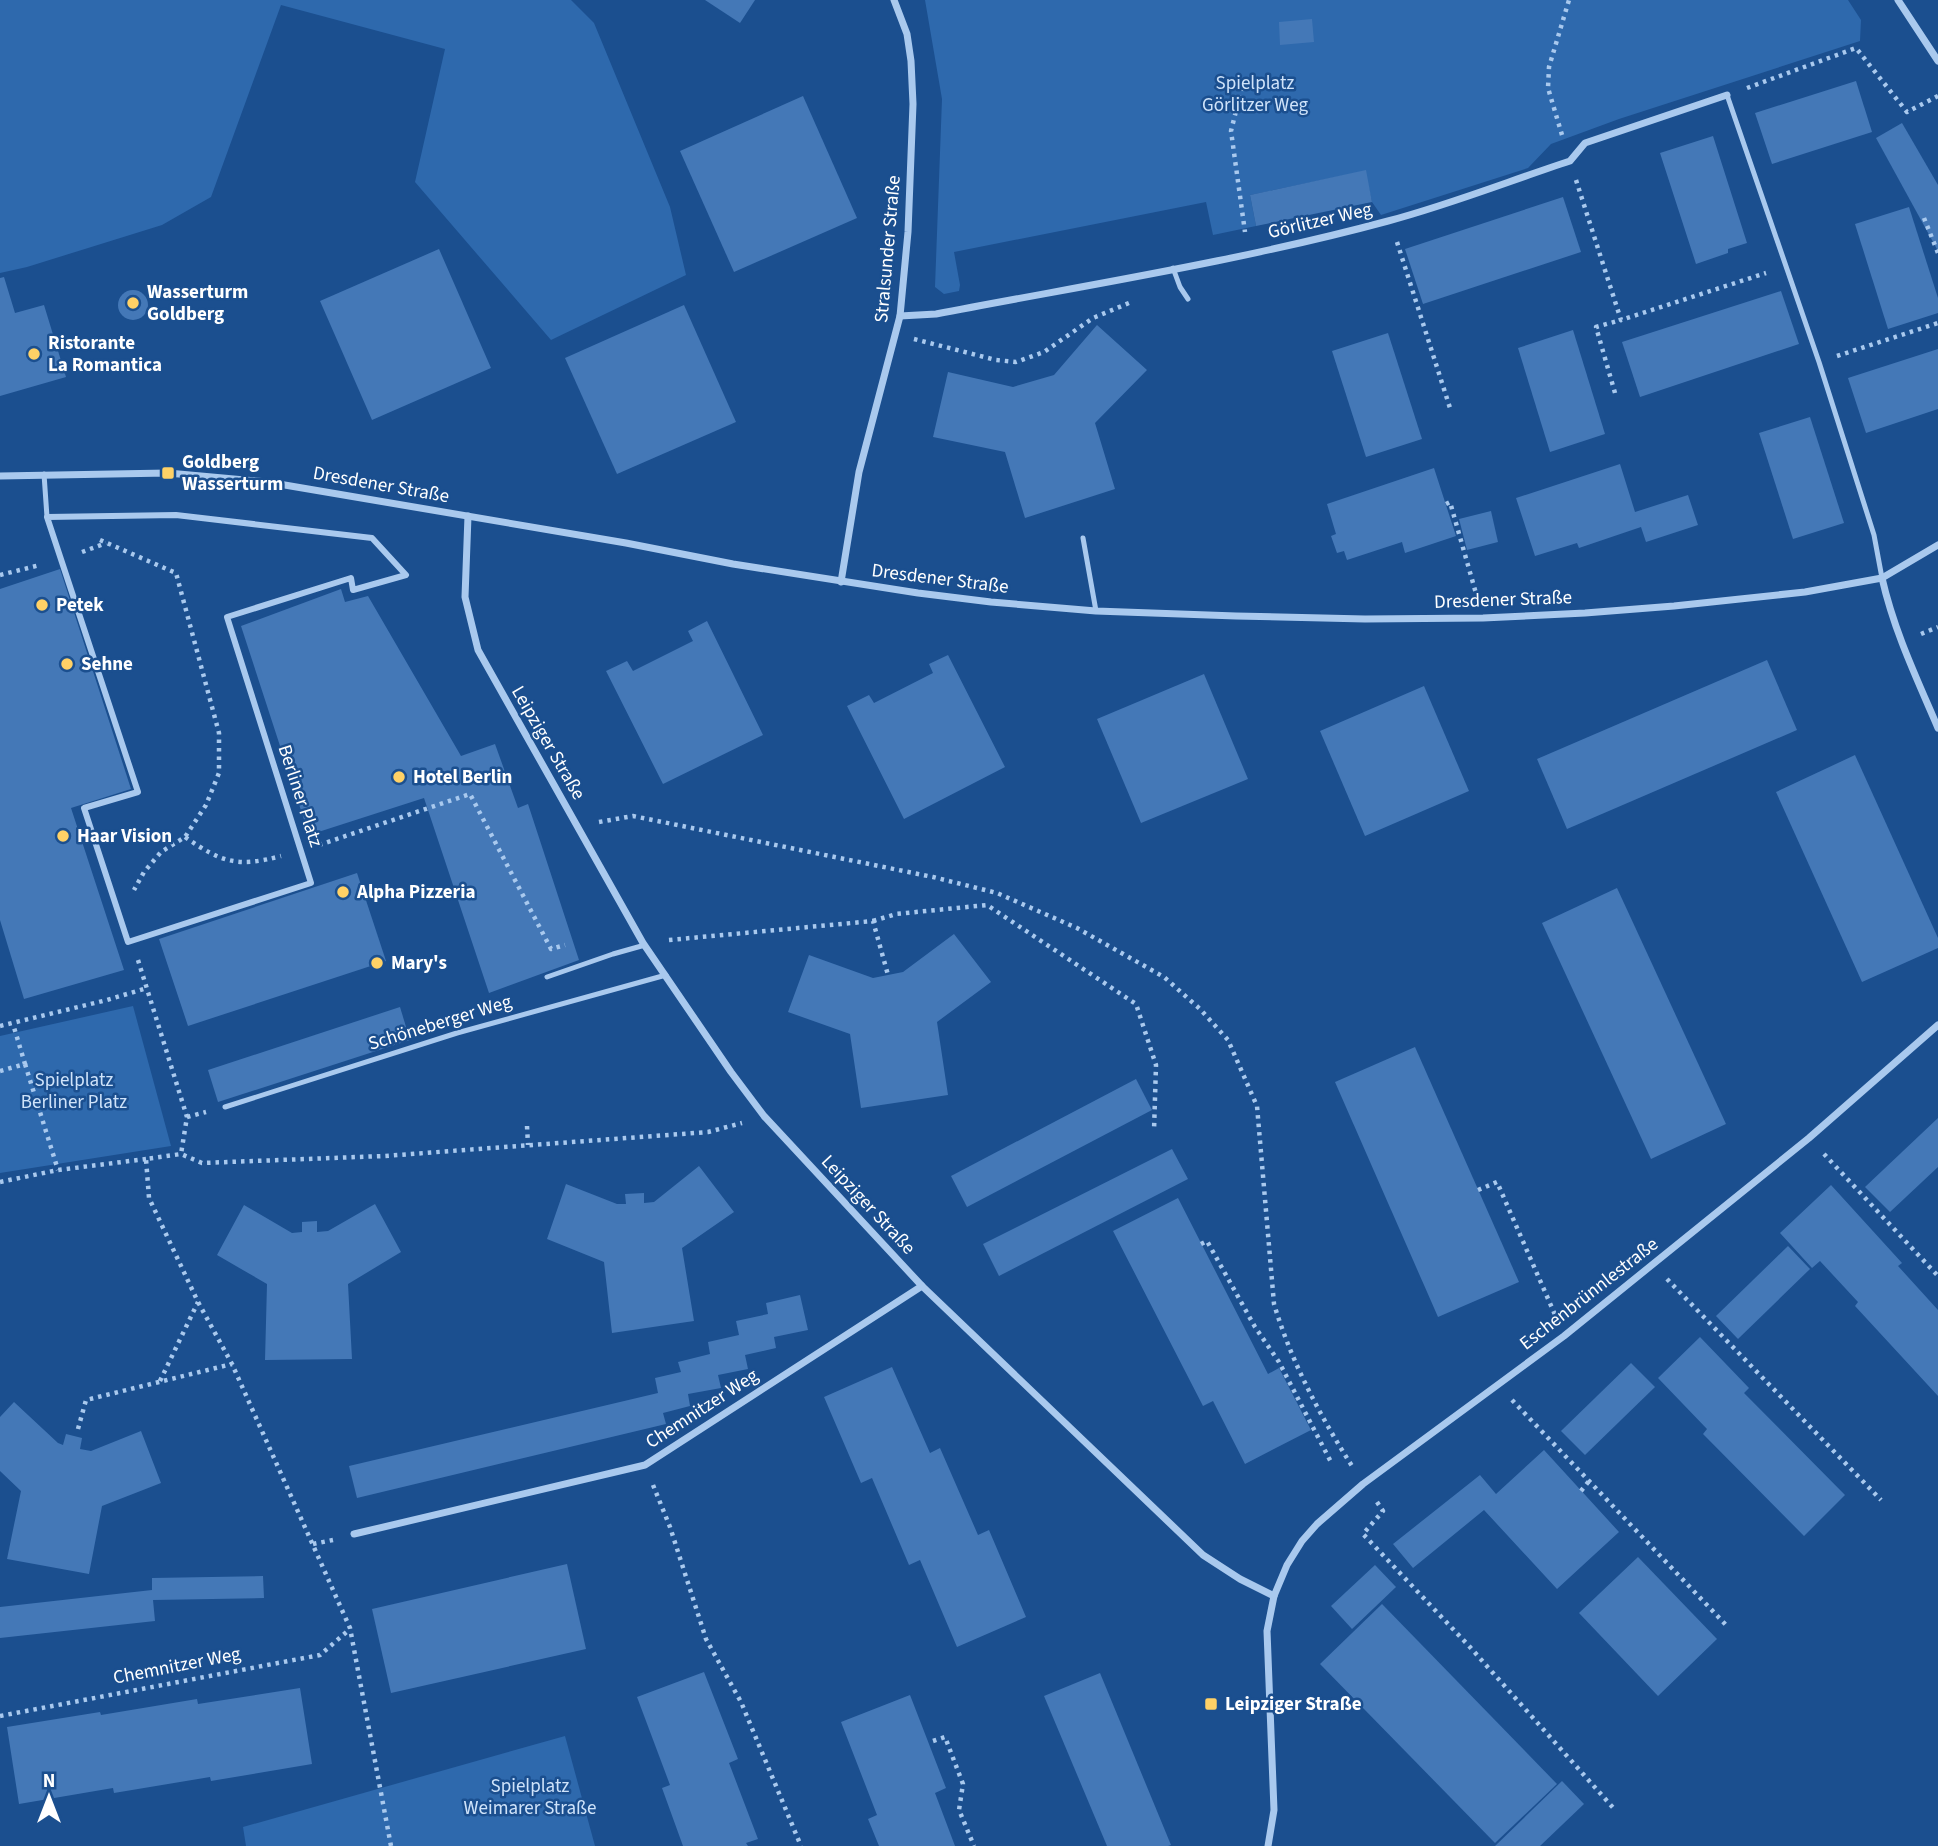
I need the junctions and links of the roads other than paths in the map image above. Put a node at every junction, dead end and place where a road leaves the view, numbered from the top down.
1 (894, 0) edge
2 (1898, 0) edge
3 (1938, 61) edge
4 (1727, 95) joint
5 (1173, 268) junction
6 (1188, 299) dead end
7 (900, 316) junction
8 (44, 474) junction
9 (0, 476) edge
10 (468, 516) junction
11 (47, 517) junction
12 (1083, 538) dead end
13 (1938, 545) edge
14 (1882, 578) junction
15 (841, 582) junction
16 (1096, 611) junction
17 (1938, 728) edge
18 (644, 944) junction
19 (666, 975) junction
20 (547, 977) dead end
21 (1938, 1025) edge
22 (225, 1107) dead end
23 (922, 1286) junction
24 (354, 1534) dead end
25 (1274, 1596) junction
26 (1268, 1846) edge

1 - 7 street, Stralsunder Straße
2 - 3 street
4 - 5 street, Görlitzer Weg
4 - 14 lane
5 - 6 lane
5 - 7 street, Görlitzer Weg
7 - 15 street, Stralsunder Straße
8 - 9 street, Dresdener Straße
8 - 10 street, Dresdener Straße
8 - 11 lane
10 - 15 street, Dresdener Straße
10 - 18 street, Leipziger Straße
11 - 11 street, Berliner Platz
12 - 16 lane
13 - 14 street
14 - 16 street, Dresdener Straße
14 - 17 street
15 - 16 street, Dresdener Straße
18 - 19 street, Leipziger Straße
18 - 20 lane
19 - 22 lane, Schöneberger Weg
19 - 23 street, Leipziger Straße
21 - 25 street, Eschenbrünnlestraße
23 - 24 street, Chemnitzer Weg
23 - 25 street, Leipziger Straße
25 - 26 street

